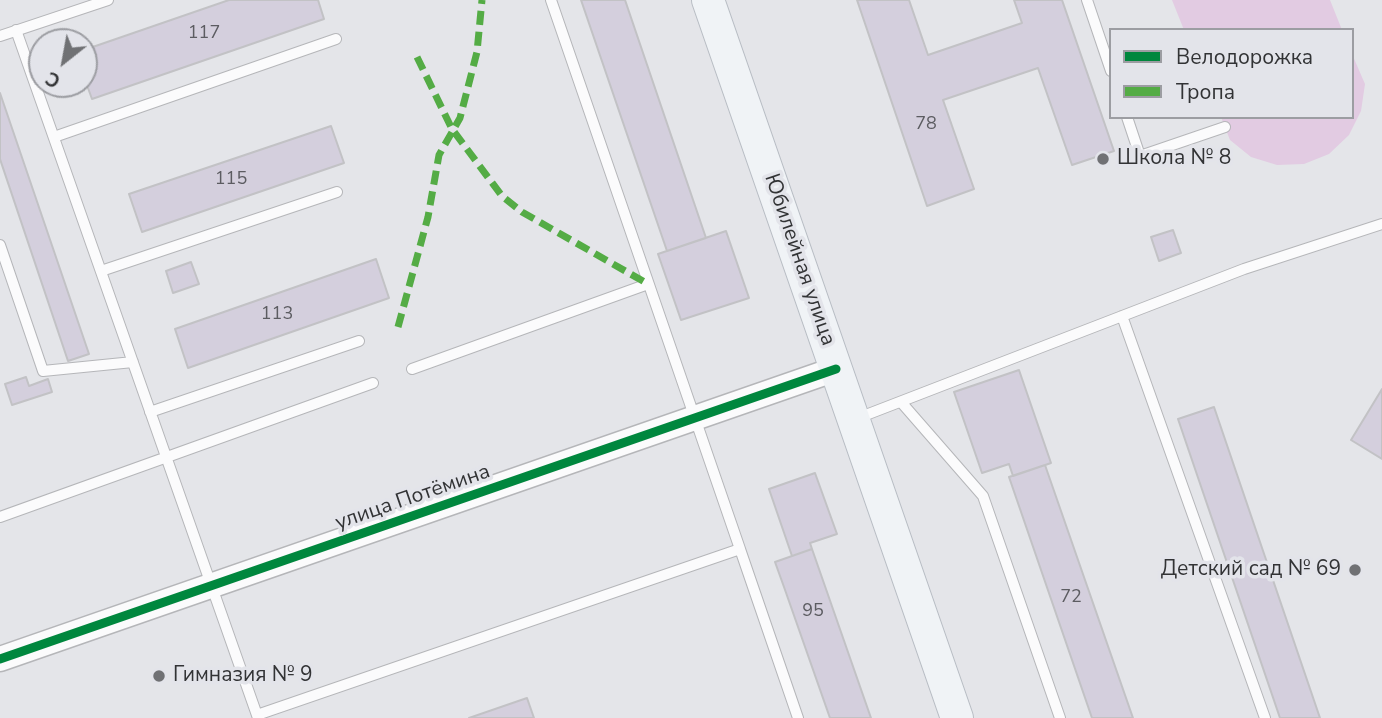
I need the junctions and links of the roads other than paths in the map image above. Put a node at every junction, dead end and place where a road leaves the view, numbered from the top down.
1 (108, 0) edge
2 (551, 0) edge
3 (708, 0) edge
4 (1087, 0) edge
5 (16, 30) junction
6 (0, 36) edge
7 (336, 39) dead end
8 (1109, 65) edge
9 (1128, 119) edge
10 (1225, 127) dead end
11 (54, 137) junction
12 (337, 192) dead end
13 (1382, 224) edge
14 (0, 245) edge
15 (101, 271) junction
16 (648, 284) junction
17 (1122, 316) junction
18 (359, 341) dead end
19 (133, 362) junction
20 (412, 369) dead end
21 (836, 369) junction
22 (373, 383) dead end
23 (901, 402) junction
24 (150, 412) junction
25 (696, 418) junction
26 (854, 420) junction
27 (167, 458) junction
28 (0, 517) edge
29 (740, 549) junction
30 (211, 586) junction
31 (0, 659) edge
32 (257, 717) edge
33 (798, 718) edge
34 (957, 718) edge
35 (1060, 718) edge
36 (1265, 718) edge

1 - 5 lane
2 - 16 lane
3 - 21 main road, Юбилейная улица
4 - 8 lane
5 - 6 lane
5 - 11 lane
7 - 11 lane
9 - 10 lane
11 - 15 lane
12 - 15 lane
13 - 17 lane
14 - 19 lane
15 - 19 lane
16 - 20 lane
16 - 25 lane
17 - 23 lane
17 - 36 lane
18 - 24 lane
19 - 24 lane
21 - 25 street, улица Потёмина
21 - 26 main road, Юбилейная улица
22 - 27 lane
23 - 26 lane
23 - 35 lane
24 - 27 lane
25 - 29 lane
25 - 30 street, улица Потёмина
26 - 34 main road, Юбилейная улица
27 - 28 lane
27 - 30 lane
29 - 32 lane
29 - 33 lane
30 - 31 street, улица Потёмина
30 - 32 lane

